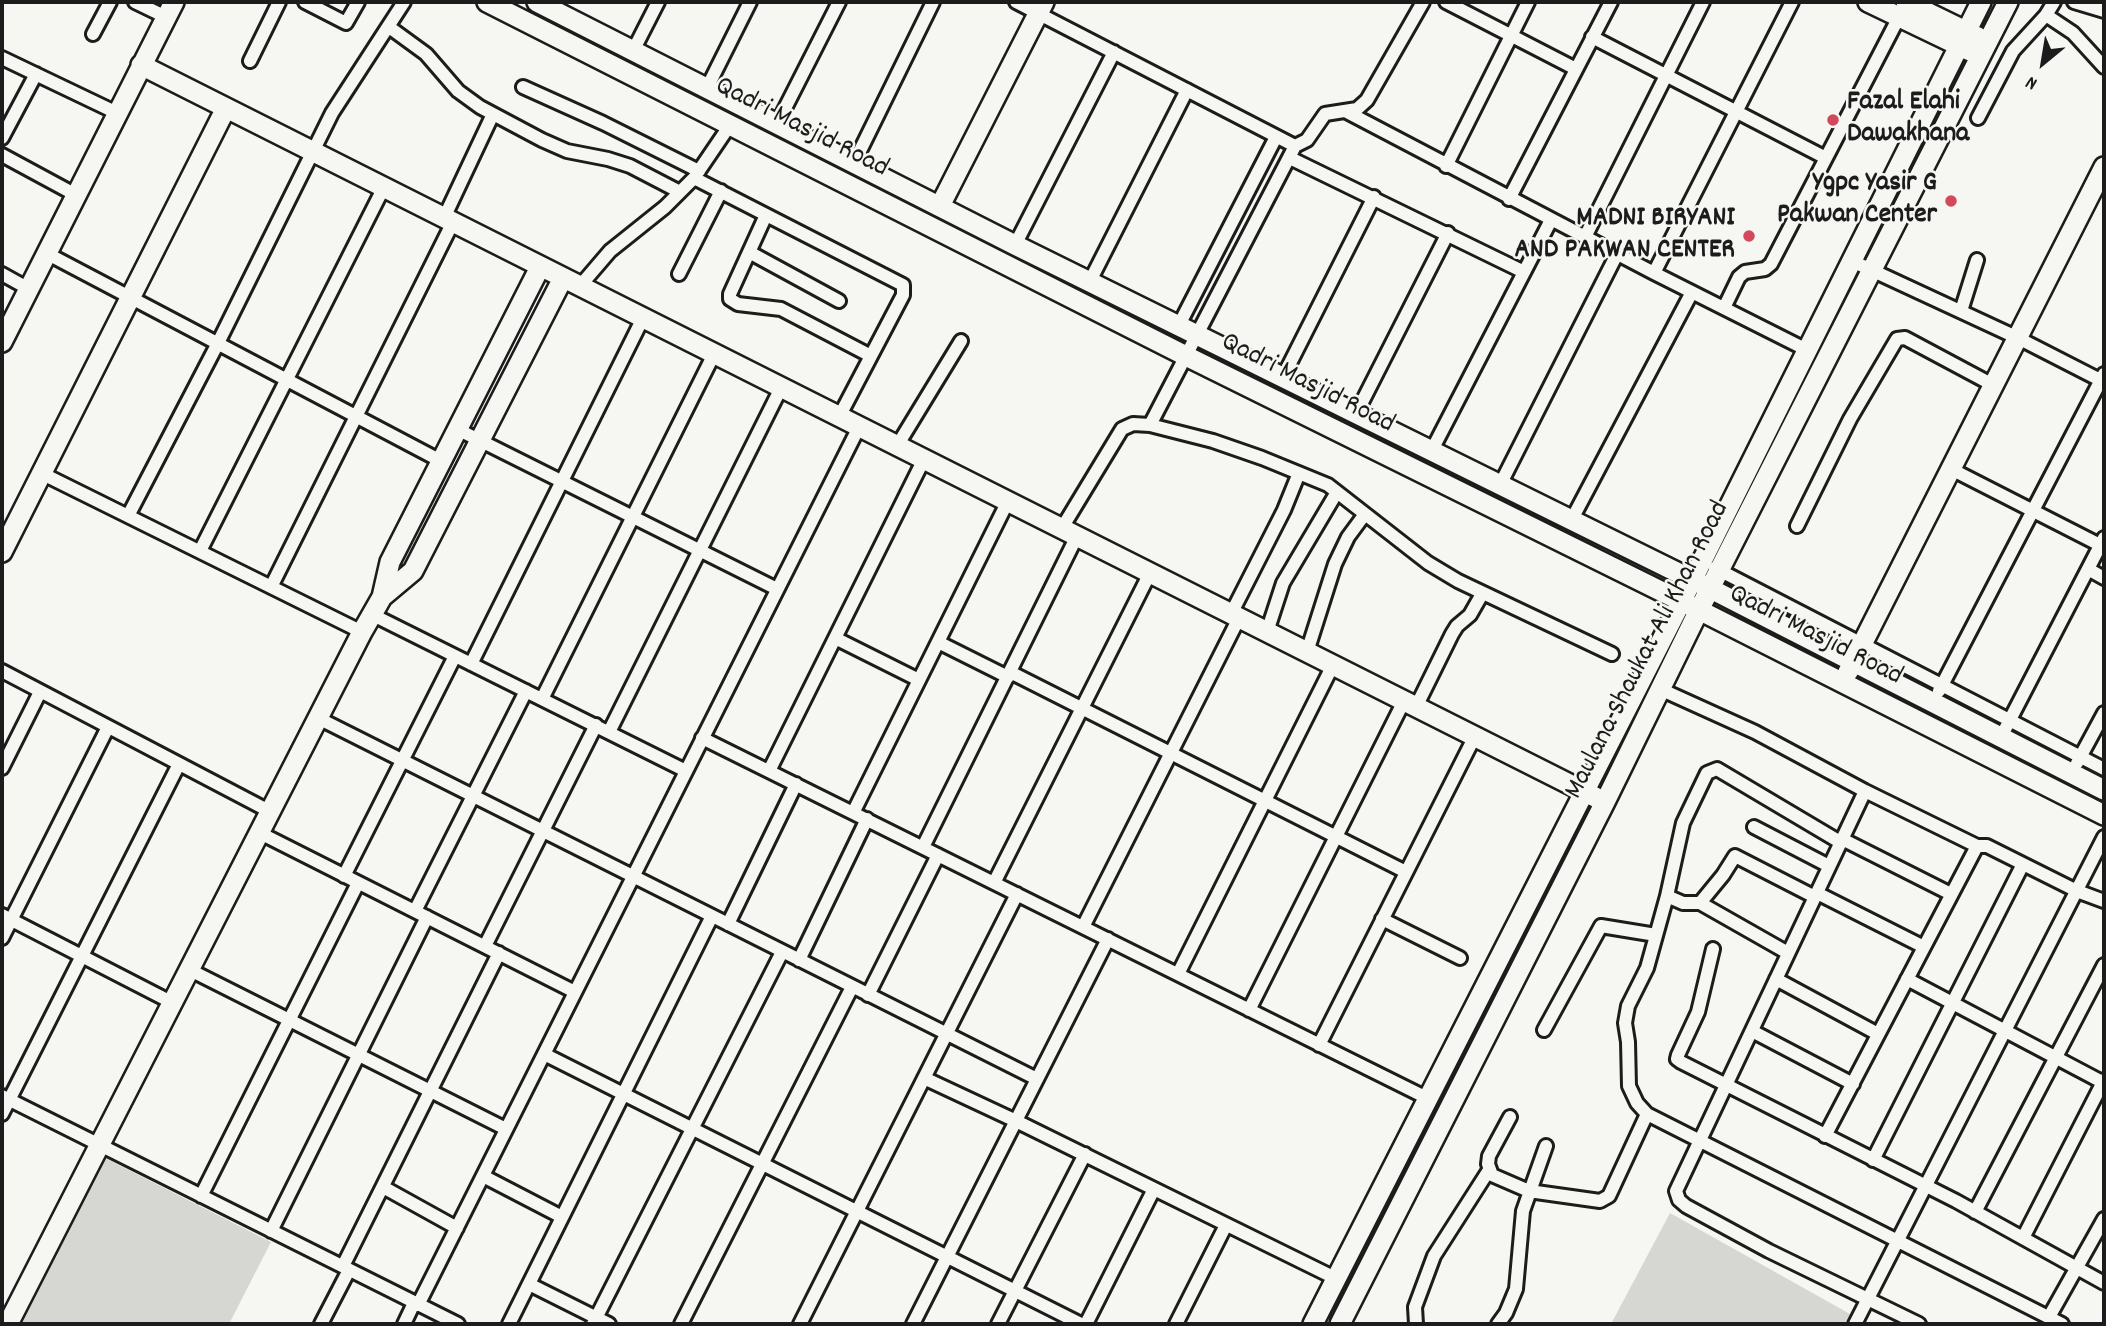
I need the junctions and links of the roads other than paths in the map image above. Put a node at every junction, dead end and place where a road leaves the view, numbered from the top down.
1 (110, 2) edge
2 (135, 2) edge
3 (279, 2) edge
4 (305, 2) edge
5 (358, 2) edge
6 (404, 2) edge
7 (486, 2) edge
8 (537, 2) edge
9 (658, 2) edge
10 (750, 2) edge
11 (839, 2) edge
12 (933, 2) edge
13 (1016, 2) edge
14 (1423, 2) edge
15 (1446, 2) edge
16 (1528, 2) edge
17 (1611, 2) edge
18 (1703, 2) edge
19 (1792, 2) edge
20 (1868, 2) edge
21 (1981, 2) edge
22 (2008, 2) edge
23 (2054, 2) edge
24 (2074, 2) edge
25 (558, 6) edge
26 (1042, 7) edge
27 (1903, 9) edge
28 (170, 10) edge
29 (2104, 11) edge
30 (2046, 15) junction
31 (389, 27) junction
32 (93, 34) dead end
33 (1511, 35) junction
34 (1592, 37) junction
35 (1962, 38) junction
36 (1984, 49) junction
37 (633, 51) junction
38 (1114, 52) junction
39 (2, 58) edge
40 (250, 61) dead end
41 (141, 65) junction
42 (2104, 67) edge
43 (1576, 69) junction
44 (36, 74) junction
45 (1667, 75) junction
46 (523, 88) dead end
47 (707, 88) junction
48 (1188, 90) junction
49 (226, 108) junction
50 (1345, 111) junction
51 (1737, 111) junction
52 (117, 113) junction
53 (493, 114) junction
54 (1978, 118) dead end
55 (777, 124) junction
56 (730, 125) junction
57 (1276, 137) junction
58 (2, 138) edge
59 (312, 152) junction
60 (1292, 152) junction
61 (2, 155) edge
62 (1826, 158) junction
63 (854, 163) junction
64 (1446, 166) junction
65 (2104, 167) edge
66 (697, 174) junction
67 (384, 187) junction
68 (721, 191) junction
69 (680, 192) junction
70 (76, 195) junction
71 (2098, 196) edge
72 (1374, 197) junction
73 (1509, 198) junction
74 (940, 206) junction
75 (766, 215) junction
76 (449, 220) junction
77 (1551, 220) junction
78 (1448, 233) junction
79 (1585, 237) junction
80 (1015, 245) junction
81 (46, 253) junction
82 (749, 253) junction
83 (1617, 254) junction
84 (1977, 260) dead end
85 (1852, 261) junction
86 (540, 267) junction
87 (1872, 270) junction
88 (1524, 272) junction
89 (1654, 273) junction
90 (2, 274) edge
91 (679, 274) dead end
92 (1090, 281) junction
93 (572, 282) junction
94 (29, 289) junction
95 (1692, 292) junction
96 (130, 296) junction
97 (839, 301) dead end
98 (1724, 308) junction
99 (1961, 311) junction
100 (643, 318) junction
101 (1179, 325) junction
102 (1197, 334) junction
103 (3, 338) edge
104 (2018, 338) junction
105 (961, 341) dead end
106 (218, 343) junction
107 (1807, 350) junction
108 (714, 354) junction
109 (871, 356) junction
110 (1186, 356) junction
111 (1283, 377) junction
112 (2103, 378) edge
113 (287, 379) junction
114 (1993, 385) junction
115 (781, 387) junction
116 (1356, 414) junction
117 (356, 415) junction
118 (839, 417) junction
119 (1150, 425) junction
120 (859, 426) junction
121 (459, 430) junction
122 (480, 441) junction
123 (897, 446) junction
124 (1432, 450) junction
125 (924, 459) junction
126 (441, 461) junction
127 (1951, 469) junction
128 (41, 473) junction
129 (1299, 473) junction
130 (562, 481) junction
131 (1500, 485) junction
132 (1336, 492) junction
133 (1008, 502) junction
134 (2033, 511) junction
135 (1365, 514) junction
136 (128, 516) junction
137 (633, 517) junction
138 (1571, 521) junction
139 (1797, 526) dead end
140 (1070, 532) junction
141 (2102, 541) edge
142 (700, 550) junction
143 (200, 551) junction
144 (2, 552) edge
145 (1702, 561) junction
146 (2088, 569) junction
147 (1720, 571) junction
148 (1150, 573) junction
149 (2104, 578) edge
150 (1692, 580) junction
151 (271, 587) junction
152 (777, 589) junction
153 (1711, 589) junction
154 (1482, 594) junction
155 (383, 597) junction
156 (1690, 605) junction
157 (1235, 616) junction
158 (368, 623) junction
159 (1267, 632) junction
160 (835, 638) junction
161 (938, 642) junction
162 (1862, 645) junction
163 (1307, 652) junction
164 (1612, 654) dead end
165 (455, 656) junction
166 (1853, 663) junction
167 (471, 664) junction
168 (1333, 665) junction
169 (2, 671) edge
170 (1009, 674) junction
171 (919, 680) junction
172 (1843, 683) junction
173 (1942, 685) junction
174 (1660, 689) junction
175 (40, 691) junction
176 (526, 691) junction
177 (542, 699) junction
178 (1410, 704) junction
179 (1933, 704) junction
180 (1082, 709) junction
181 (2104, 713) edge
182 (318, 718) junction
183 (596, 725) junction
184 (108, 727) junction
185 (2006, 728) junction
186 (610, 732) junction
187 (1475, 736) junction
188 (702, 738) junction
189 (1170, 753) junction
190 (402, 760) junction
191 (178, 764) junction
192 (2076, 765) junction
193 (2, 768) edge
194 (2104, 769) edge
195 (686, 771) junction
196 (769, 771) junction
197 (796, 784) junction
198 (2104, 790) edge
199 (1584, 791) junction
200 (1865, 791) junction
201 (473, 796) junction
202 (1265, 801) junction
203 (1605, 802) junction
204 (271, 812) junction
205 (853, 813) junction
206 (2104, 815) edge
207 (867, 820) junction
208 (1754, 827) dead end
209 (543, 831) junction
210 (260, 833) junction
211 (1336, 837) junction
212 (2104, 837) edge
213 (1841, 841) junction
214 (1977, 846) junction
215 (923, 848) junction
216 (938, 855) junction
217 (2023, 864) junction
218 (1829, 866) junction
219 (1406, 872) junction
220 (344, 876) junction
221 (633, 877) junction
222 (358, 883) junction
223 (994, 883) junction
224 (2077, 891) junction
225 (1017, 894) junction
226 (1951, 894) junction
227 (1816, 895) junction
228 (1667, 896) junction
229 (2104, 901) edge
230 (1700, 903) junction
231 (415, 911) junction
232 (712, 916) junction
233 (6, 917) edge
234 (427, 917) junction
235 (1382, 919) junction
236 (728, 924) junction
237 (1083, 927) junction
238 (1656, 935) junction
239 (2, 938) edge
240 (1108, 939) junction
241 (485, 946) junction
242 (1924, 947) junction
243 (1713, 949) dead end
244 (782, 951) junction
245 (499, 953) junction
246 (1788, 953) junction
247 (82, 956) junction
248 (1460, 958) dead end
249 (799, 960) junction
250 (2104, 965) edge
251 (190, 970) junction
252 (1178, 974) junction
253 (1776, 979) junction
254 (1908, 979) junction
255 (852, 986) junction
256 (575, 992) junction
257 (868, 995) junction
258 (173, 1003) junction
259 (1954, 1004) junction
260 (1249, 1010) junction
261 (289, 1020) junction
262 (1544, 1030) dead end
263 (1752, 1031) junction
264 (2005, 1032) junction
265 (946, 1034) junction
266 (1878, 1034) junction
267 (1319, 1045) junction
268 (544, 1054) junction
269 (359, 1055) junction
270 (2056, 1059) junction
271 (924, 1078) junction
272 (1037, 1079) junction
273 (2104, 1082) edge
274 (1853, 1084) junction
275 (1726, 1086) junction
276 (430, 1091) junction
277 (623, 1094) junction
278 (5, 1098) edge
279 (1429, 1099) junction
280 (2, 1114) edge
281 (1647, 1114) junction
282 (1510, 1117) dead end
283 (1016, 1121) junction
284 (506, 1129) junction
285 (692, 1129) junction
286 (1825, 1136) junction
287 (1699, 1142) junction
288 (101, 1145) junction
289 (1546, 1146) dead end
290 (1084, 1154) junction
291 (1873, 1160) junction
292 (762, 1164) junction
293 (1489, 1170) junction
294 (483, 1176) junction
295 (1926, 1186) junction
296 (383, 1187) junction
297 (1154, 1189) junction
298 (1529, 1191) junction
299 (201, 1196) junction
300 (857, 1212) junction
301 (1975, 1212) junction
302 (562, 1217) junction
303 (2104, 1219) edge
304 (1226, 1225) junction
305 (457, 1228) junction
306 (271, 1231) junction
307 (2023, 1238) junction
308 (1898, 1241) junction
309 (947, 1257) junction
310 (346, 1268) junction
311 (2077, 1268) junction
312 (1337, 1279) junction
313 (2104, 1283) edge
314 (529, 1284) junction
315 (1015, 1291) junction
316 (1868, 1299) junction
317 (416, 1304) junction
318 (2049, 1317) junction
319 (594, 1321) edge
320 (8, 1324) edge
321 (321, 1324) edge
322 (404, 1324) edge
323 (458, 1324) edge
324 (509, 1324) edge
325 (609, 1324) edge
326 (681, 1324) edge
327 (800, 1324) edge
328 (913, 1324) edge
329 (998, 1324) edge
330 (1083, 1324) edge
331 (1176, 1324) edge
332 (1313, 1324) edge
333 (1340, 1324) edge
334 (1416, 1324) edge
335 (1498, 1324) edge
336 (1855, 1324) edge
337 (1919, 1324) edge
338 (2062, 1324) edge

1 - 32 street
2 - 28 street
3 - 40 street
4 - 5 street
6 - 31 street
7 - 56 street, Qadri Masjid Road
8 - 25 street, Qadri Masjid Road
9 - 37 street
10 - 47 street
11 - 55 street
12 - 63 street
13 - 26 street
14 - 50 street
15 - 33 street
16 - 33 street
17 - 34 street
18 - 45 street
19 - 51 street
20 - 27 street
21 - 35 street, Maulana Shaukat Ali Khan Road
22 - 36 street, Maulana Shaukat Ali Khan Road
23 - 30 street
24 - 29 street
25 - 37 street, Qadri Masjid Road
26 - 38 street
26 - 74 street
27 - 35 street
27 - 62 street
28 - 41 street
30 - 42 street
30 - 54 street
31 - 53 street
31 - 59 street
33 - 43 street
33 - 64 street
34 - 43 street
34 - 45 street
35 - 36 street
35 - 85 street, Maulana Shaukat Ali Khan Road
36 - 87 street, Maulana Shaukat Ali Khan Road
37 - 47 street, Qadri Masjid Road
38 - 48 street
38 - 80 street
39 - 44 street
41 - 49 street
41 - 52 street
43 - 73 street
44 - 52 street
44 - 58 street
45 - 51 street
45 - 79 street
46 - 66 street
47 - 55 street, Qadri Masjid Road
48 - 57 street
48 - 92 street
49 - 59 street
49 - 96 street
50 - 60 street
50 - 64 street
51 - 62 street
51 - 89 street
52 - 70 street
53 - 69 street
53 - 76 street
55 - 63 street, Qadri Masjid Road
56 - 66 street
56 - 110 street, Qadri Masjid Road
57 - 60 street
57 - 101 street
59 - 67 street
59 - 106 street
60 - 72 street
60 - 102 street
61 - 70 street
62 - 98 street
63 - 74 street, Qadri Masjid Road
64 - 73 street
65 - 71 street
66 - 68 street
66 - 69 street
67 - 76 street
67 - 113 street
68 - 75 street
68 - 91 street
69 - 93 street
70 - 81 street
71 - 104 street
72 - 78 street
72 - 111 street
73 - 77 street
74 - 80 street, Qadri Masjid Road
75 - 82 street
75 - 109 street
76 - 86 street
76 - 117 street
77 - 79 street
77 - 88 street
78 - 88 street
78 - 116 street
79 - 83 street
80 - 92 street, Qadri Masjid Road
81 - 94 street
81 - 96 street
82 - 97 street
82 - 109 street
83 - 89 street
83 - 131 street
84 - 99 street
85 - 87 street
85 - 107 street, Maulana Shaukat Ali Khan Road
86 - 93 street
86 - 121 street
87 - 99 street
87 - 147 street, Maulana Shaukat Ali Khan Road
88 - 124 street
89 - 95 street
90 - 94 street
92 - 101 street, Qadri Masjid Road
93 - 100 street
93 - 122 street
94 - 103 street
95 - 98 street
95 - 138 street
96 - 106 street
96 - 128 street
98 - 107 street
99 - 104 street
100 - 108 street
100 - 130 street
101 - 102 street, Qadri Masjid Road
102 - 110 street
102 - 111 street, Qadri Masjid Road
104 - 112 street
104 - 114 street
105 - 123 street
106 - 113 street
106 - 136 street
107 - 145 street, Maulana Shaukat Ali Khan Road
108 - 115 street
108 - 137 street
109 - 118 street
110 - 119 street
110 - 156 street, Qadri Masjid Road
111 - 116 street, Qadri Masjid Road
112 - 134 street
113 - 117 street
113 - 143 street
114 - 127 street
114 - 139 street
115 - 118 street
115 - 142 street
116 - 124 street, Qadri Masjid Road
117 - 126 street
117 - 151 street
118 - 120 street
119 - 129 street
119 - 140 street
120 - 123 street
120 - 152 street
121 - 122 street
121 - 126 street
122 - 130 street
122 - 155 street
123 - 125 street
124 - 131 street, Qadri Masjid Road
125 - 133 street
125 - 160 street
126 - 155 street
127 - 134 street
127 - 162 street
128 - 136 street
128 - 144 street
129 - 132 street
129 - 157 street
130 - 137 street
130 - 167 street
131 - 138 street, Qadri Masjid Road
132 - 135 street
132 - 159 street
133 - 140 street
133 - 161 street
134 - 141 street
134 - 173 street
135 - 154 street
135 - 163 street
136 - 143 street
137 - 142 street
137 - 177 street
138 - 150 street, Qadri Masjid Road
140 - 148 street
140 - 170 street
141 - 146 street
142 - 152 street
142 - 186 street
143 - 151 street
145 - 147 street
145 - 150 street, Maulana Shaukat Ali Khan Road
146 - 149 street
146 - 185 street
147 - 153 street, Maulana Shaukat Ali Khan Road
147 - 162 street
148 - 157 street
148 - 180 street
150 - 153 street, Qadri Masjid Road
150 - 156 street, Maulana Shaukat Ali Khan Road
151 - 158 street
152 - 188 street
153 - 156 street, Maulana Shaukat Ali Khan Road
153 - 166 street, Qadri Masjid Road
154 - 164 street
154 - 178 street
155 - 158 street
156 - 172 street, Qadri Masjid Road
156 - 174 street, Maulana Shaukat Ali Khan Road
156 - 199 street, Maulana Shaukat Ali Khan Road
157 - 159 street
157 - 189 street
158 - 165 street
158 - 182 street
159 - 163 street
160 - 171 street
160 - 196 street
161 - 170 street
161 - 171 street
162 - 166 street
162 - 173 street
163 - 168 street
165 - 167 street
165 - 190 street
166 - 172 street
166 - 179 street, Qadri Masjid Road
167 - 176 street
168 - 178 street
168 - 202 street
169 - 175 street
170 - 180 street
170 - 215 street
171 - 205 street
172 - 206 street, Qadri Masjid Road
173 - 179 street
173 - 185 street
174 - 200 street
174 - 203 street, Maulana Shaukat Ali Khan Road
175 - 184 street
175 - 193 street
176 - 177 street
176 - 201 street
177 - 183 street
178 - 187 street
178 - 211 street
179 - 185 street, Qadri Masjid Road
180 - 189 street
180 - 223 street
181 - 192 street
182 - 190 street
182 - 204 street
183 - 186 street
183 - 209 street
184 - 191 street
184 - 233 street
185 - 192 street, Qadri Masjid Road
186 - 195 street
187 - 199 street
187 - 219 street
188 - 195 street
188 - 196 street
189 - 202 street
189 - 237 street
190 - 201 street
190 - 220 street
191 - 204 street
191 - 247 street
192 - 194 street
192 - 198 street, Qadri Masjid Road
195 - 221 street
196 - 197 street
197 - 205 street
197 - 236 street
199 - 203 street
199 - 279 street, Maulana Shaukat Ali Khan Road
200 - 213 street
200 - 214 street
201 - 209 street
201 - 231 street
202 - 211 street
202 - 252 street
203 - 333 street, Maulana Shaukat Ali Khan Road
204 - 210 street
205 - 207 street
207 - 215 street
207 - 249 street
208 - 218 street
209 - 221 street
209 - 241 street
210 - 220 street
210 - 251 street
211 - 219 street
211 - 260 street
212 - 224 street
213 - 218 street
213 - 226 street
213 - 228 street
214 - 217 street
214 - 226 street
215 - 216 street
216 - 223 street
216 - 257 street
217 - 224 street
217 - 259 street
218 - 227 street
219 - 235 street
220 - 222 street
221 - 232 street
221 - 256 street
222 - 231 street
222 - 261 street
223 - 225 street
224 - 229 street
224 - 264 street
225 - 237 street
225 - 265 street
226 - 242 street
227 - 230 street
227 - 242 street
227 - 246 street
228 - 230 street
228 - 238 street
230 - 246 street
231 - 234 street
232 - 236 street
232 - 277 street
233 - 239 street
233 - 247 street
234 - 241 street
234 - 269 street
235 - 248 street
235 - 267 street
236 - 244 street
237 - 240 street
238 - 262 street
238 - 281 street
240 - 252 street
240 - 272 street
241 - 245 street
242 - 254 street
243 - 275 street
244 - 249 street
244 - 285 street
245 - 256 street
245 - 276 street
246 - 253 street
247 - 258 street
247 - 278 street
249 - 255 street
250 - 270 street
251 - 258 street
251 - 261 street
252 - 260 street
253 - 263 street
253 - 266 street
254 - 259 street
254 - 266 street
255 - 257 street
255 - 292 street
256 - 268 street
257 - 265 street
258 - 288 street
259 - 264 street
259 - 291 street
260 - 267 street
261 - 269 street
261 - 299 street
263 - 274 street
263 - 275 street
264 - 270 street
264 - 295 street
265 - 271 street
265 - 272 street
266 - 274 street
267 - 279 street
268 - 277 street
268 - 284 street
269 - 276 street
269 - 306 street
270 - 273 street
270 - 301 street
271 - 283 street
271 - 300 street
272 - 283 street
273 - 307 street
274 - 286 street
275 - 286 street
275 - 287 street
276 - 284 street
276 - 296 street
277 - 285 street
277 - 302 street
278 - 280 street
278 - 288 street
279 - 312 street, Maulana Shaukat Ali Khan Road
281 - 287 street
281 - 298 street
282 - 293 street
283 - 290 street
283 - 309 street
284 - 294 street
285 - 292 street
285 - 319 street
286 - 291 street
287 - 308 street
287 - 316 street
288 - 299 street
288 - 320 street
289 - 298 street
290 - 297 street
290 - 315 street
291 - 295 street
292 - 300 street
292 - 326 street
293 - 298 street
293 - 334 street
294 - 302 street
294 - 305 street
295 - 301 street
295 - 308 street
296 - 305 street
296 - 310 street
297 - 304 street
297 - 330 street
298 - 335 street
299 - 306 street
300 - 309 street
300 - 327 street
301 - 307 street
302 - 314 street
303 - 311 street
304 - 312 street
304 - 331 street
305 - 317 street
306 - 310 street
307 - 311 street
308 - 316 street
308 - 318 street
309 - 315 street
309 - 328 street
310 - 317 street
310 - 321 street
311 - 313 street
311 - 318 street
312 - 332 street, Maulana Shaukat Ali Khan Road
314 - 319 street
314 - 324 street
315 - 329 street
315 - 330 street
316 - 336 street
316 - 337 street
317 - 322 street
317 - 323 street
318 - 338 street
319 - 325 street

